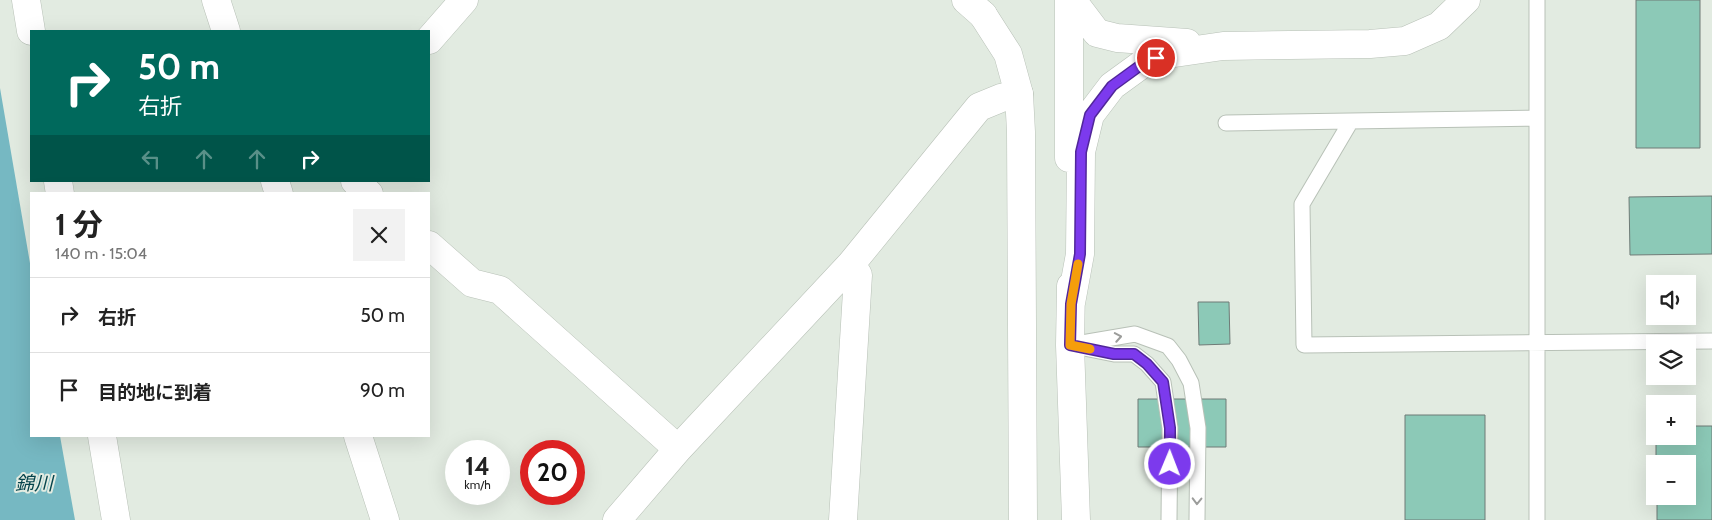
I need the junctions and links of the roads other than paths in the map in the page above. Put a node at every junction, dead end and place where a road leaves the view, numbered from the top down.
1 (26, 0) edge
2 (216, 0) edge
3 (464, 0) edge
4 (1071, 0) edge
5 (1466, 0) edge
6 (1537, 0) edge
7 (975, 7) edge
8 (32, 30) edge
9 (226, 30) edge
10 (430, 39) edge
11 (1223, 46) junction
12 (1019, 94) junction
13 (1537, 118) junction
14 (1351, 121) junction
15 (1226, 123) dead end
16 (356, 182) edge
17 (367, 192) edge
18 (430, 246) edge
19 (851, 264) junction
20 (1071, 304) junction
21 (1712, 341) edge
22 (1537, 342) junction
23 (1070, 345) junction
24 (102, 437) edge
25 (358, 437) edge
26 (678, 449) junction
27 (116, 520) edge
28 (385, 520) edge
29 (617, 520) edge
30 (843, 520) edge
31 (1023, 520) edge
32 (1076, 520) edge
33 (1169, 520) edge
34 (1197, 520) edge
35 (1537, 520) edge

1 - 8 street
2 - 9 street
3 - 10 street
4 - 11 street
4 - 20 street
5 - 11 street
6 - 13 lane
7 - 12 street
11 - 20 street
12 - 19 street
12 - 31 street
13 - 14 lane
13 - 22 lane
14 - 15 lane
14 - 22 lane
16 - 17 street
18 - 26 street
19 - 26 street
19 - 30 street
20 - 23 street
21 - 22 lane
22 - 35 lane
23 - 32 street
23 - 33 lane
23 -> 34 lane
24 - 27 street
25 - 28 street
26 - 29 street

